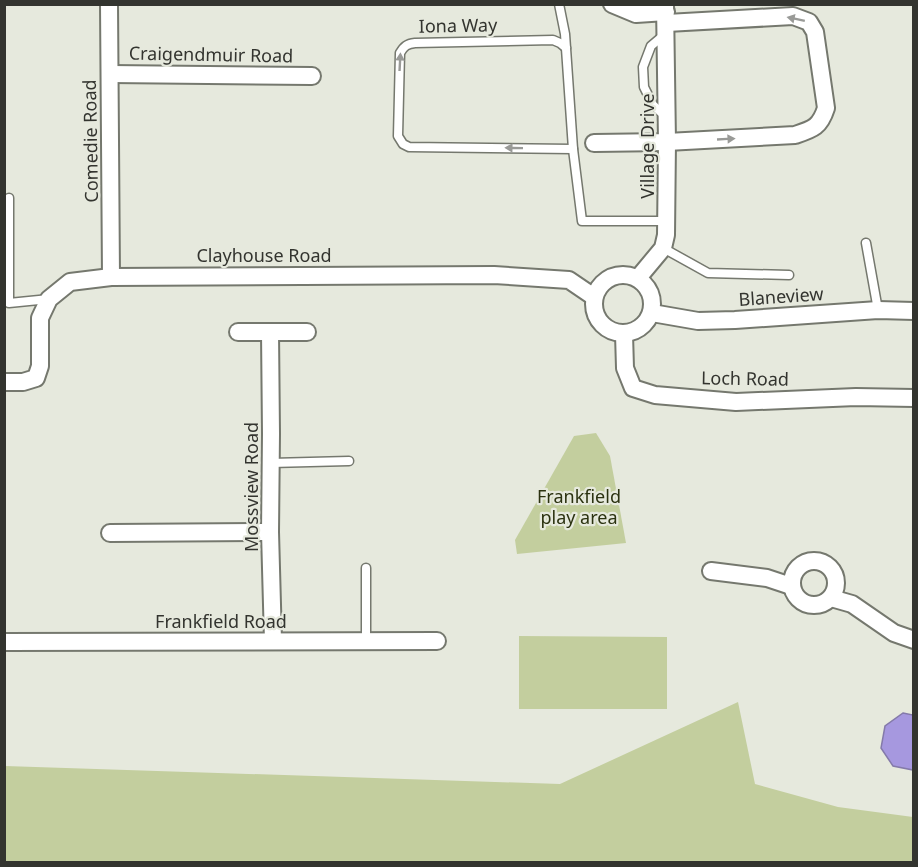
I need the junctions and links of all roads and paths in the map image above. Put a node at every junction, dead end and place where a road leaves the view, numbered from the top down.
1 (109, 4) edge
2 (559, 4) edge
3 (612, 4) edge
4 (666, 18) edge
5 (566, 48) junction
6 (110, 74) junction
7 (312, 76) dead end
8 (667, 118) junction
9 (667, 142) junction
10 (594, 143) dead end
11 (573, 149) junction
12 (9, 198) dead end
13 (667, 221) junction
14 (866, 243) dead end
15 (663, 248) junction
16 (789, 274) dead end
17 (111, 277) junction
18 (638, 278) junction
19 (594, 297) junction
20 (48, 298) junction
21 (878, 310) junction
22 (914, 311) edge
23 (652, 313) junction
24 (238, 332) dead end
25 (270, 332) junction
26 (307, 332) dead end
27 (624, 334) junction
28 (4, 382) edge
29 (914, 398) edge
30 (349, 461) dead end
31 (271, 463) junction
32 (110, 532) dead end
33 (270, 532) junction
34 (366, 568) dead end
35 (711, 571) dead end
36 (791, 586) junction
37 (831, 598) junction
38 (914, 640) edge
39 (273, 641) junction
40 (366, 641) junction
41 (437, 641) dead end
42 (4, 642) edge

1 - 6 street, Comedie Road
2 - 5 lane
3 - 4 street
4 - 8 street, Village Drive
4 - 8 lane
9 -> 4 street
5 - 11 lane
11 -> 5 lane, Iona Way
6 - 7 street, Craigendmuir Road
6 - 17 street, Comedie Road
8 - 9 street, Village Drive
9 - 10 street
9 - 13 street, Village Drive
11 - 13 lane
12 - 20 lane
13 - 15 street, Village Drive
14 - 21 lane
15 - 16 lane
15 - 18 street
17 - 19 street, Clayhouse Road
17 - 20 street, Clayhouse Road
18 - 19 street
18 - 23 street
19 - 27 street
20 - 28 street
21 - 22 street, Blaneview
21 - 23 street, Blaneview
23 - 27 street
24 - 25 street
25 - 26 street
25 - 31 street, Mossview Road
27 - 29 street, Loch Road
30 - 31 lane
31 - 33 street, Mossview Road
32 - 33 street
33 - 39 street, Mossview Road
34 - 40 lane
35 - 36 street
36 - 37 street
36 - 37 street
37 - 38 street
39 - 40 street, Frankfield Road
39 - 42 street, Frankfield Road
40 - 41 street, Frankfield Road

